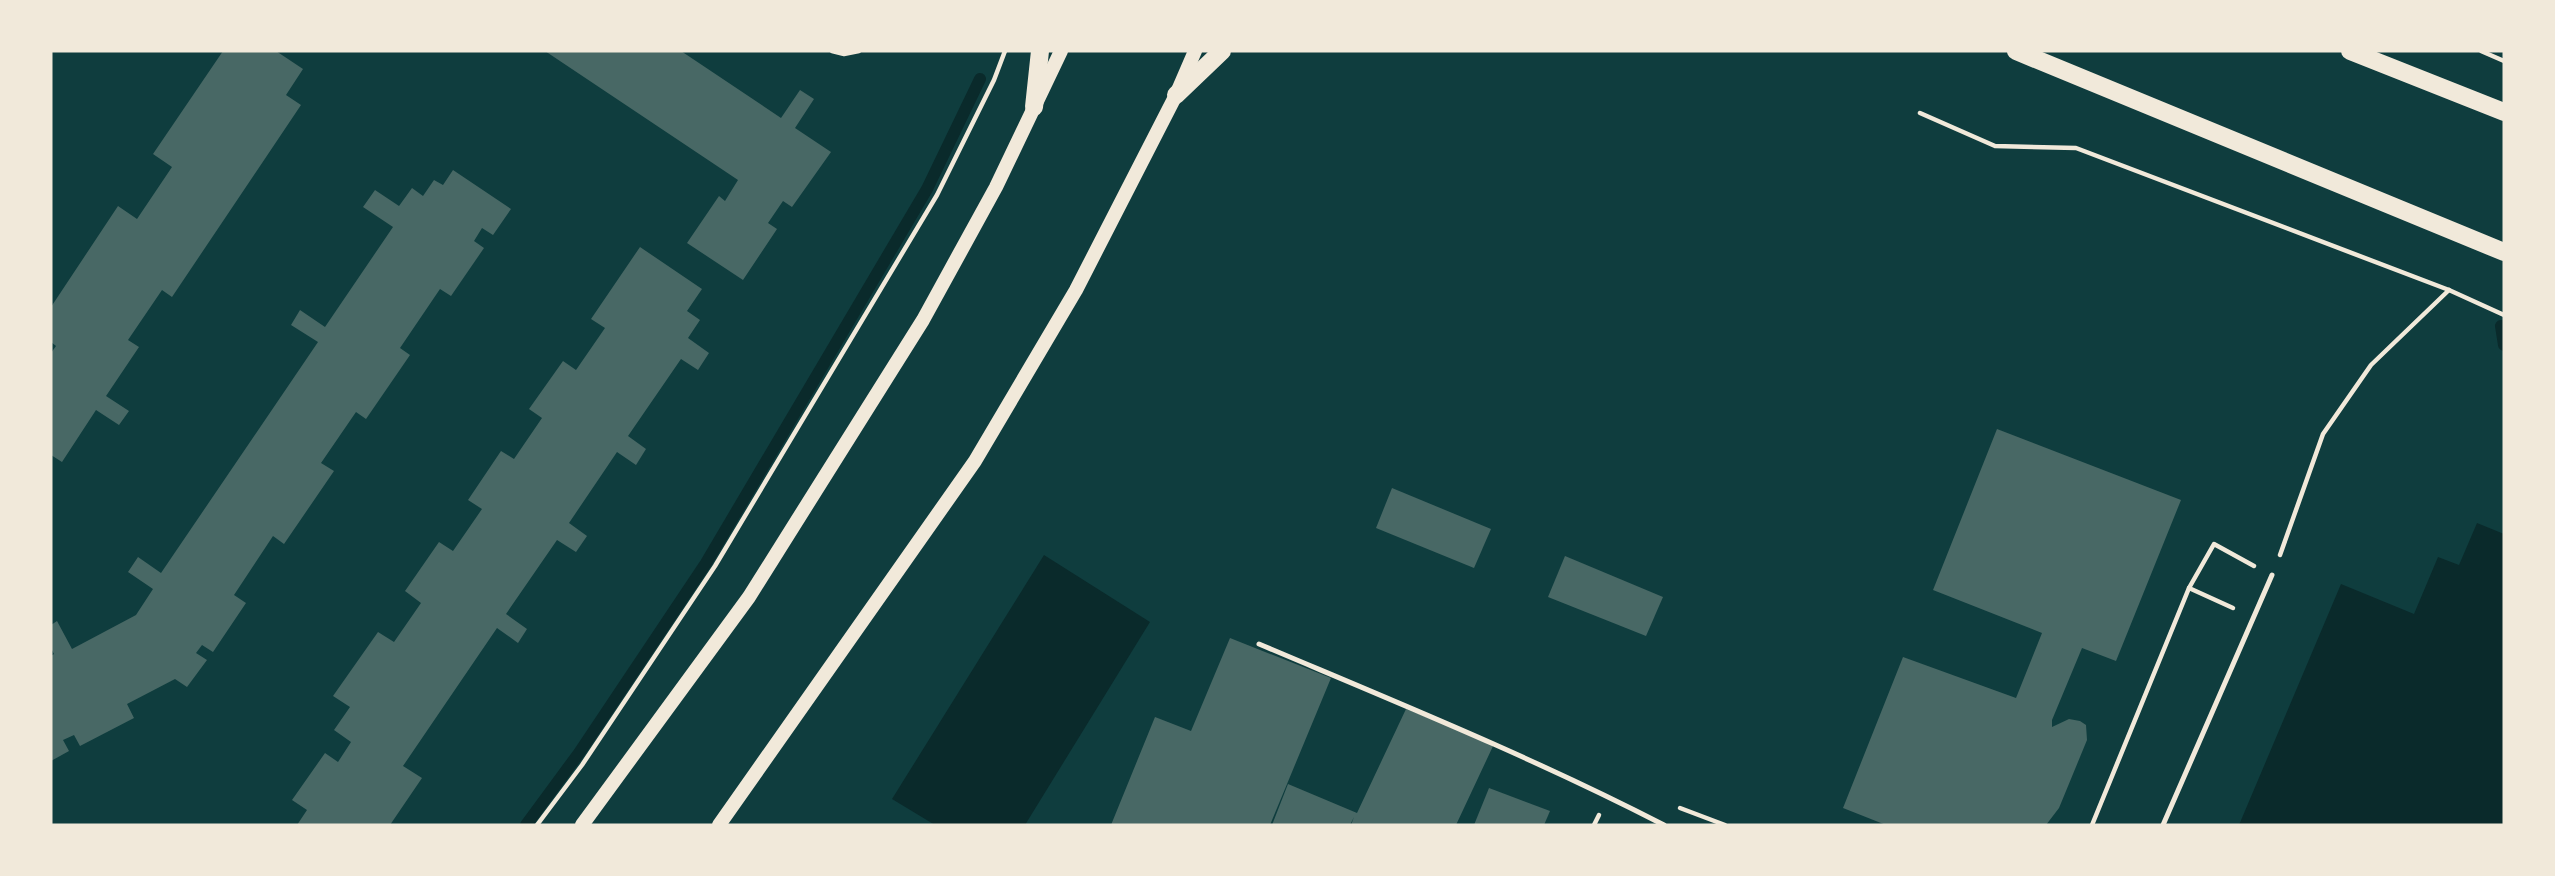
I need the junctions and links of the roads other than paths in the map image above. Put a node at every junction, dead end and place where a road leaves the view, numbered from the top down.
1 (1040, 51) edge
2 (1061, 51) edge
3 (1195, 51) edge
4 (1222, 51) edge
5 (2016, 51) edge
6 (2350, 51) edge
7 (1176, 95) junction
8 (1034, 107) junction
9 (2504, 111) edge
10 (2504, 252) edge
11 (2272, 575) road end
12 (1259, 644) dead end
13 (582, 825) edge
14 (719, 825) edge
15 (1664, 825) edge
16 (2163, 825) edge

1 - 8 main road
2 - 8 main road
3 - 7 main road
4 - 7 main road
5 - 10 main road
6 - 9 main road
7 - 14 main road
8 - 13 main road
11 - 16 lane
12 - 15 lane

